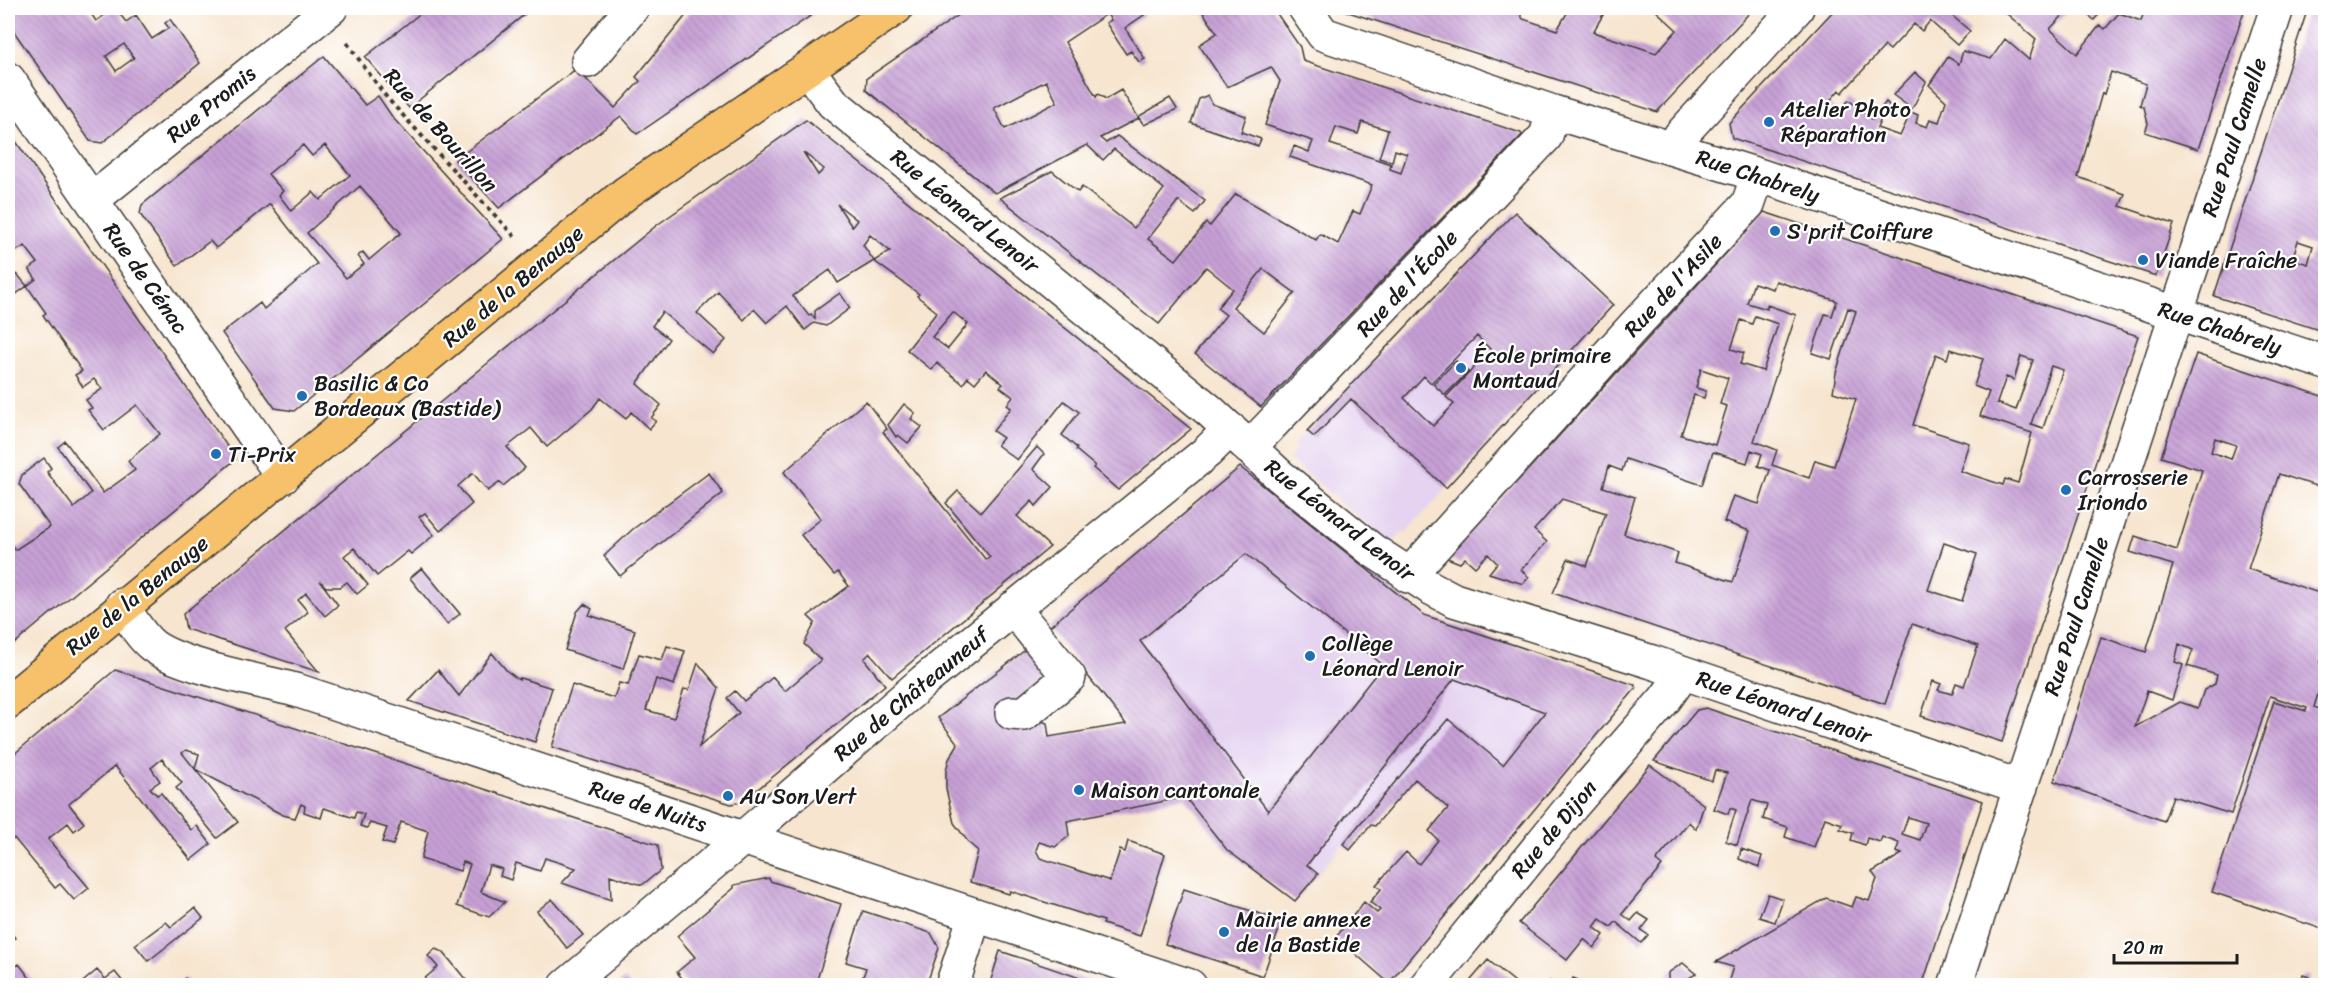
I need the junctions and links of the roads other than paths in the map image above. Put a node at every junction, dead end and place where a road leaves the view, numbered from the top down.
1 (632, 8) edge
2 (896, 8) edge
3 (1305, 8) edge
4 (1797, 8) edge
5 (2277, 8) edge
6 (328, 9) edge
7 (588, 61) dead end
8 (807, 69) junction
9 (8, 79) edge
10 (1553, 112) junction
11 (1676, 149) junction
12 (1758, 175) junction
13 (92, 200) junction
14 (2175, 313) junction
15 (2325, 363) edge
16 (1239, 439) junction
17 (283, 477) junction
18 (1408, 576) junction
19 (122, 605) junction
20 (1013, 608) junction
21 (1679, 671) junction
22 (8, 702) edge
23 (1012, 713) dead end
24 (2020, 787) junction
25 (743, 838) junction
26 (975, 915) junction
27 (566, 986) edge
28 (952, 986) edge
29 (1190, 986) edge
30 (1426, 986) edge
31 (1955, 986) edge

1 - 7 street
2 - 8 main road, Rue de la Benauge
3 - 10 street, Rue Chabrely
4 - 11 street
5 - 14 street, Rue Paul Camelle
6 - 13 street, Rue Promis
8 - 16 street, Rue Léonard Lenoir
8 - 17 main road, Rue de la Benauge
9 - 13 street, Rue de Cénac
10 - 11 street, Rue Chabrely
10 - 16 street, Rue de l'École
11 - 12 street, Rue Chabrely
12 - 14 street, Rue Chabrely
12 - 18 street, Rue de l'Asile
13 - 17 street, Rue de Cénac
14 - 15 street, Rue Chabrely
14 - 24 street, Rue Paul Camelle
16 - 18 street, Rue Léonard Lenoir
16 - 20 street, Rue de Châteauneuf
17 - 19 main road, Rue de la Benauge
18 - 21 street, Rue Léonard Lenoir
19 - 22 main road, Rue de la Benauge
19 - 25 street, Rue de Nuits
20 - 23 street
20 - 25 street, Rue de Châteauneuf
21 - 24 street, Rue Léonard Lenoir
21 - 30 street, Rue de Dijon
24 - 31 street, Rue Paul Camelle
25 - 26 street, Rue de Nuits
25 - 27 street, Rue de Châteauneuf
26 - 28 street
26 - 29 street, Rue de Nuits

